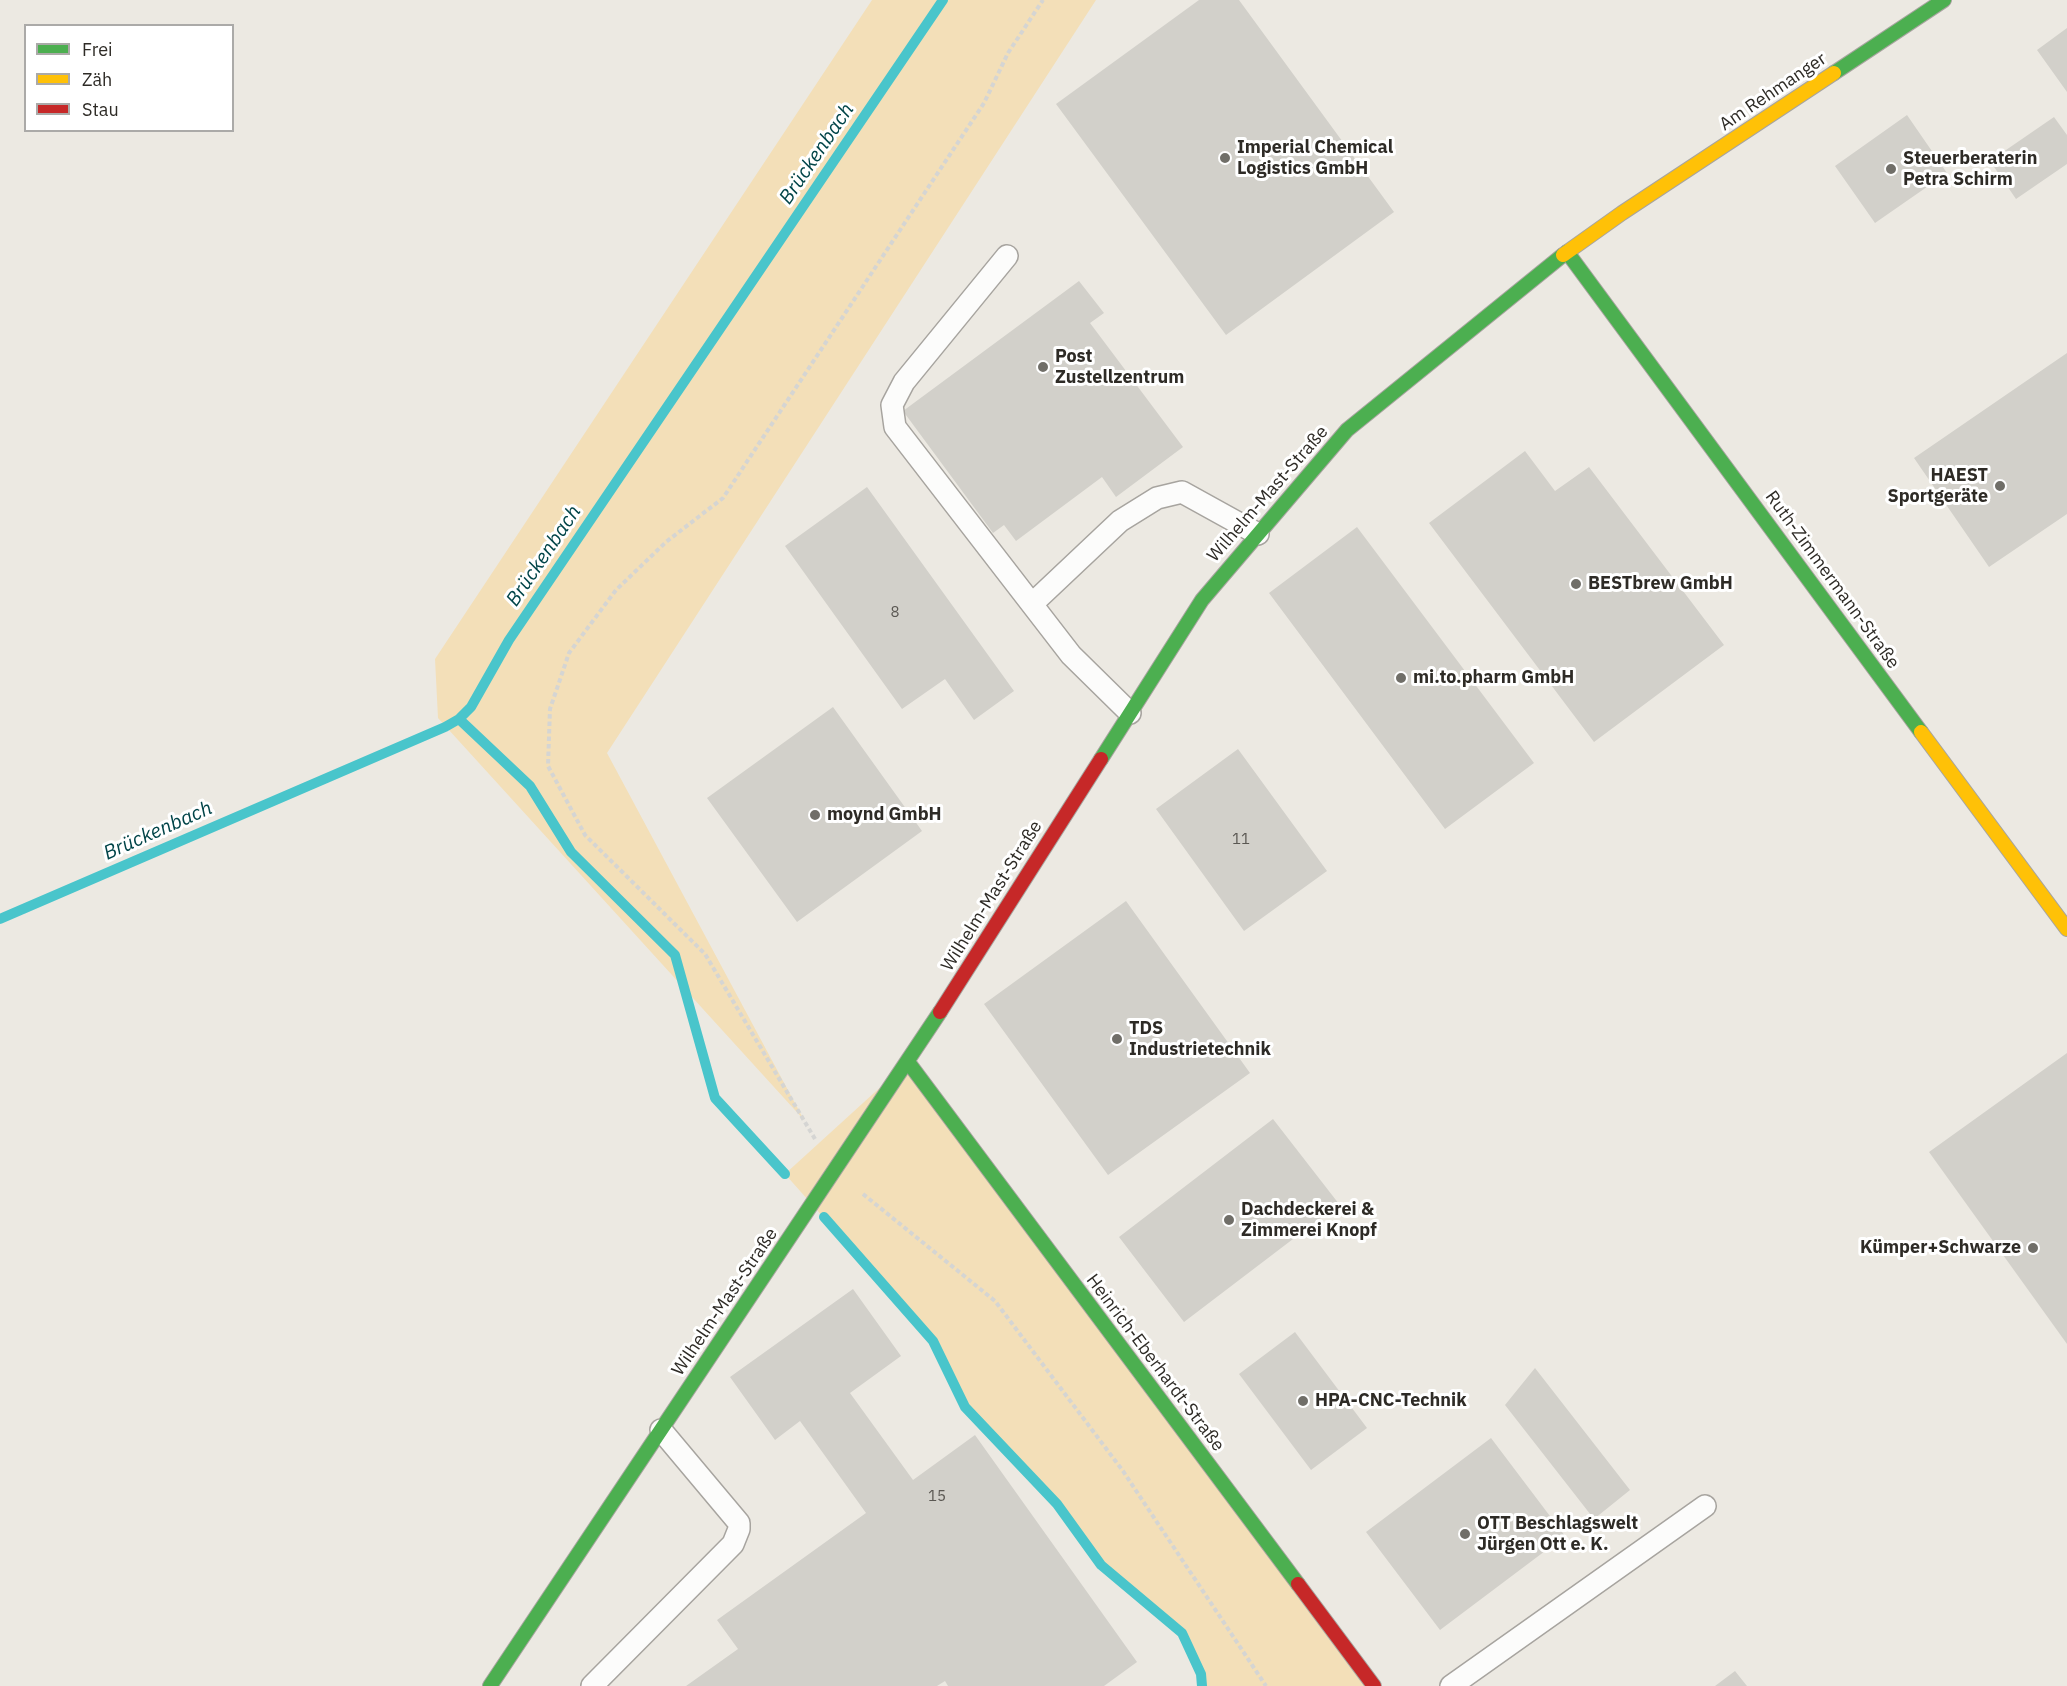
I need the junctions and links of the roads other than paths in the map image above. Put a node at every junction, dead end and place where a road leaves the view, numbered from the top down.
1 (1944, 0) edge
2 (1622, 213) joint
3 (1567, 252) junction
4 (1007, 256) dead end
5 (1258, 534) junction
6 (1032, 604) junction
7 (1130, 713) junction
8 (2067, 929) edge
9 (908, 1062) junction
10 (661, 1430) junction
11 (1705, 1506) dead end
12 (490, 1686) edge
13 (592, 1686) edge
14 (1374, 1686) edge
15 (1451, 1686) edge

1 - 2 street, Am Rehmanger
2 - 3 street, Wilhelm-Mast-Straße
3 - 5 street, Wilhelm-Mast-Straße
3 - 8 street, Ruth-Zimmermann-Straße
4 - 6 lane
5 - 6 lane
5 - 7 street, Wilhelm-Mast-Straße
6 - 7 lane
7 - 9 street, Wilhelm-Mast-Straße
9 - 10 street, Wilhelm-Mast-Straße
9 - 14 street, Heinrich-Eberhardt-Straße
10 - 12 street, Wilhelm-Mast-Straße
10 - 13 lane
11 - 15 lane

